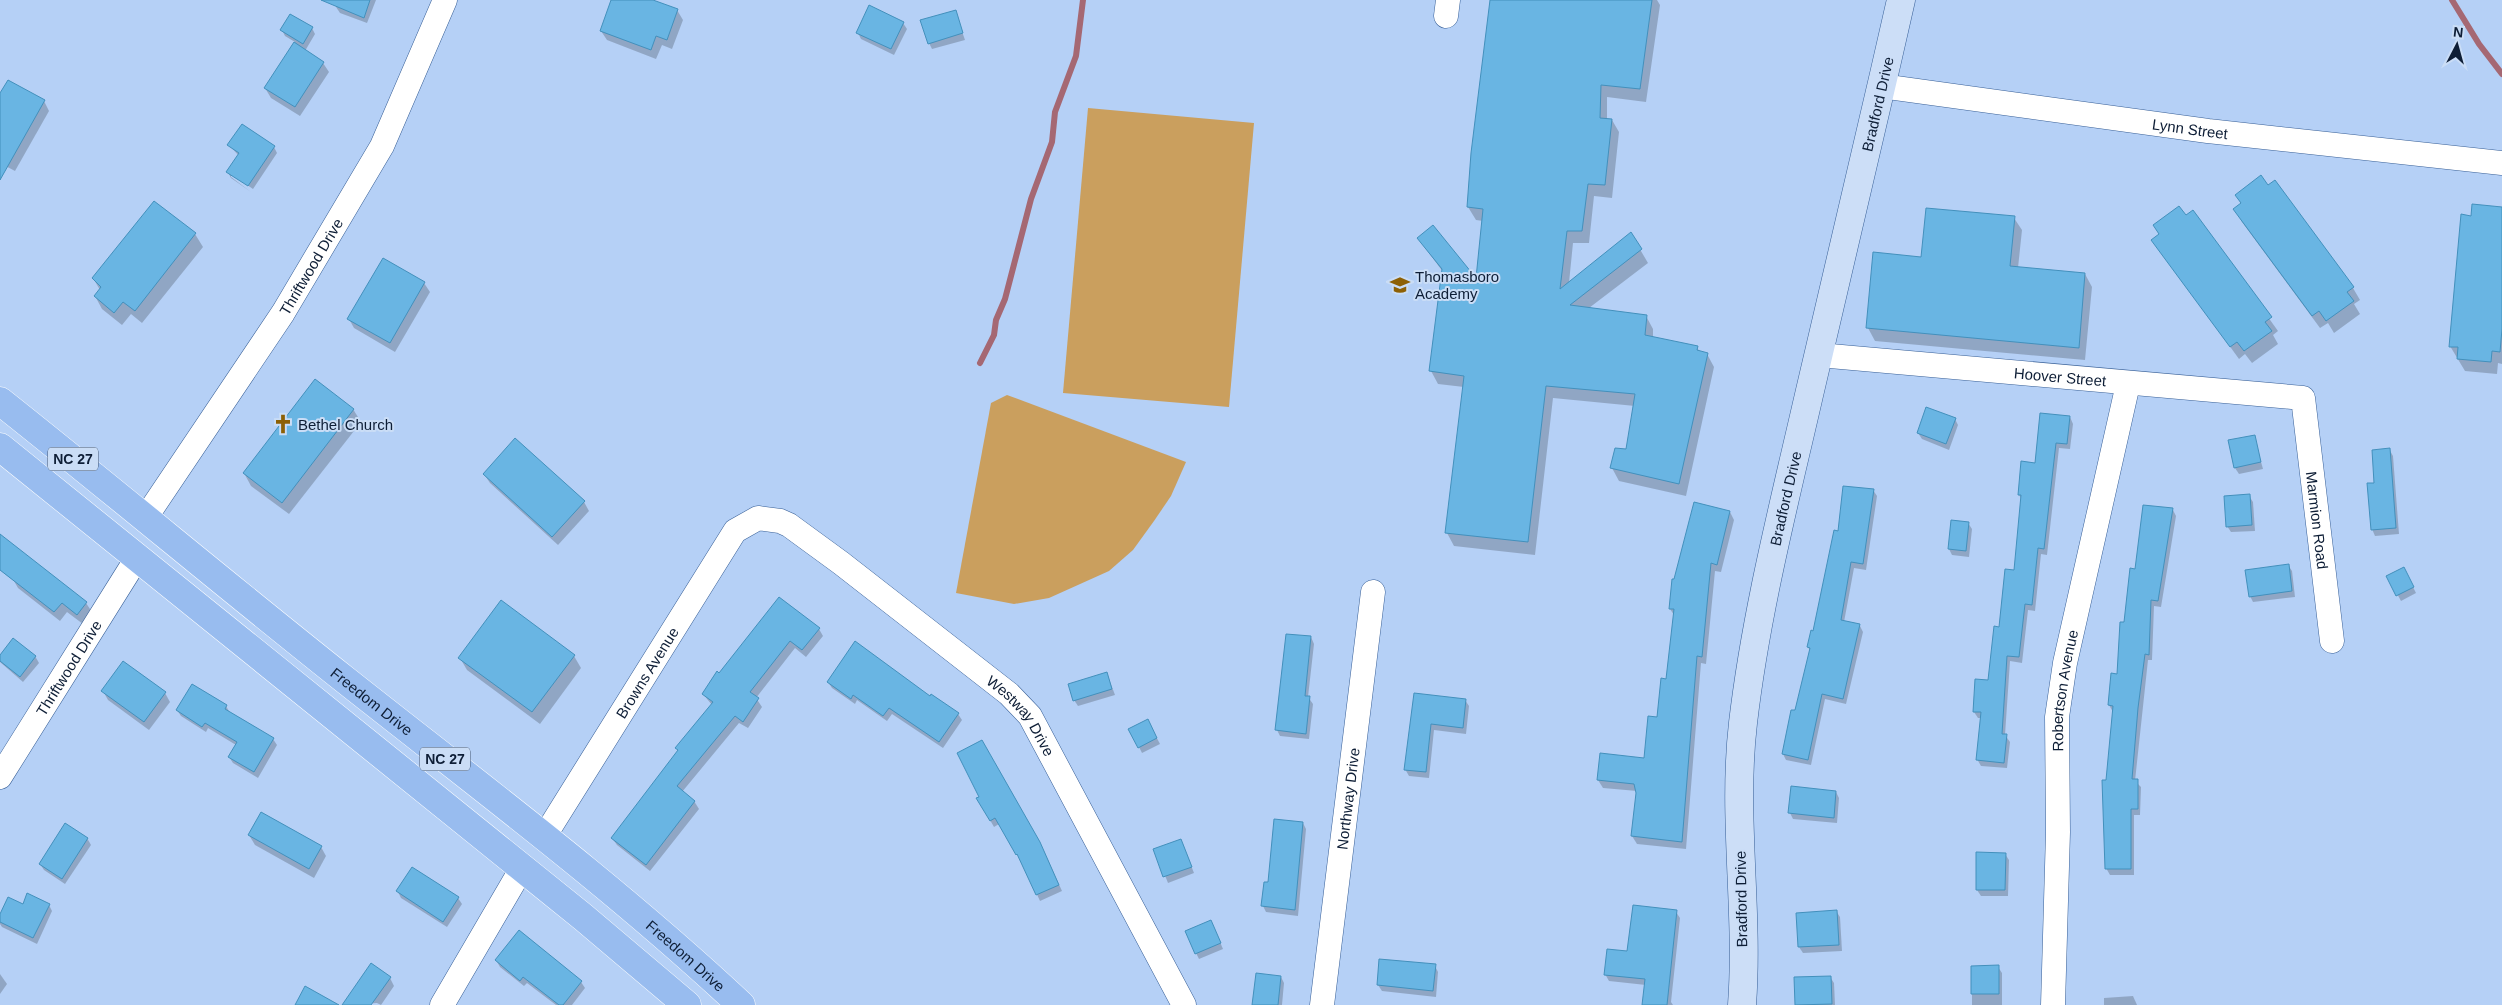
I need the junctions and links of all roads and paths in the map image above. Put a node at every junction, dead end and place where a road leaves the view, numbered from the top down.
1 (445, 0) edge
2 (1901, 0) edge
3 (1881, 86) junction
4 (2502, 163) edge
5 (1819, 355) junction
6 (2128, 384) junction
7 (2303, 398) joint
8 (0, 401) edge
9 (0, 427) edge
10 (0, 447) edge
11 (146, 517) junction
12 (758, 518) joint
13 (137, 558) junction
14 (1373, 592) dead end
15 (2332, 641) dead end
16 (411, 732) junction
17 (0, 777) edge
18 (544, 837) junction
19 (522, 868) junction
20 (442, 1005) edge
21 (687, 1005) edge
22 (741, 1005) edge
23 (1184, 1005) edge
24 (1322, 1005) edge
25 (1742, 1005) edge
26 (2053, 1005) edge

1 - 11 street, Thriftwood Drive
2 - 3 street, Bradford Drive
3 - 4 street, Lynn Street
3 - 5 street, Bradford Drive
5 - 6 street, Hoover Street
5 - 25 street, Bradford Drive
6 - 7 street, Hoover Street
6 - 26 street, Robertson Avenue
7 - 15 street, Marmion Road
8 - 11 main road, Freedom Drive / NC 27
9 - 11 main road
10 - 13 main road, NC 27
11 - 16 main road, Freedom Drive / NC 27
12 - 18 street, Browns Avenue
12 - 23 street, Westway Drive
13 - 16 main road
13 - 17 street, Thriftwood Drive
13 - 19 main road, NC 27
14 - 24 street, Northway Drive
16 - 18 main road, Freedom Drive / NC 27
18 - 22 main road, Freedom Drive / NC 27
19 - 20 street
19 - 21 main road, NC 27

